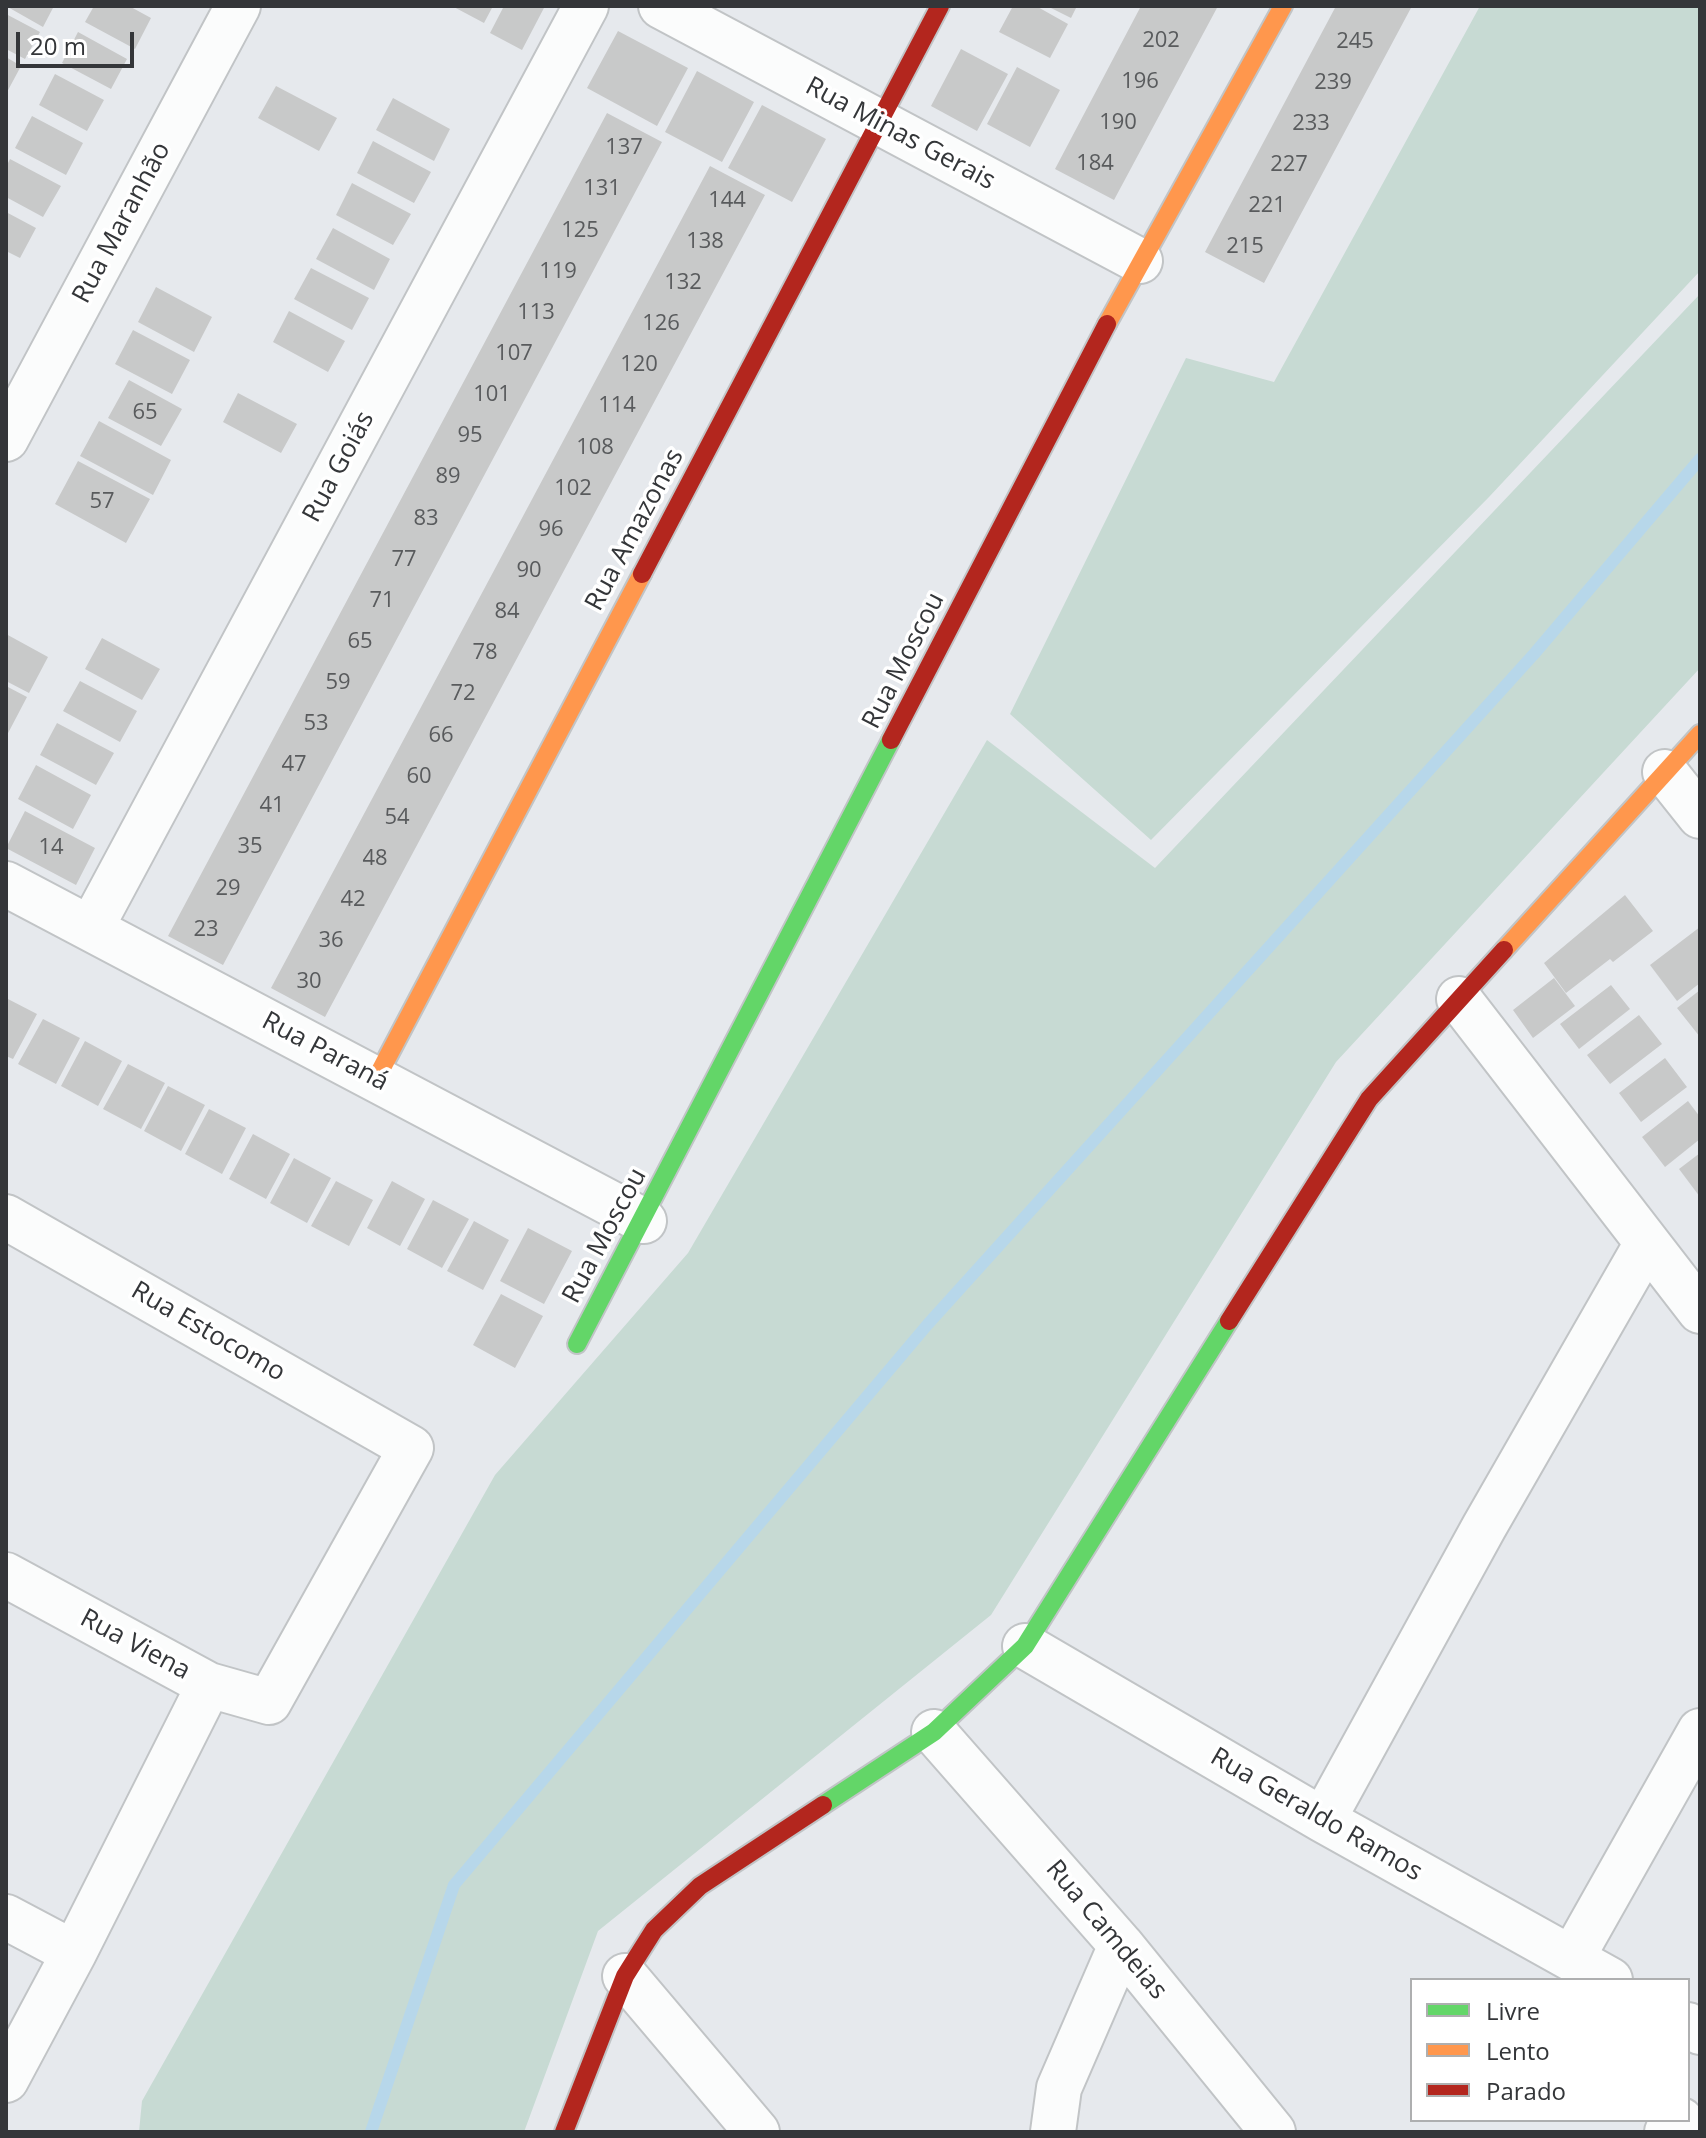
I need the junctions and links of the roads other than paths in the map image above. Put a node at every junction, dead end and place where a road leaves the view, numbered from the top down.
1 (238, 6) edge
2 (586, 6) edge
3 (661, 6) edge
4 (940, 6) edge
5 (1283, 6) edge
6 (879, 122) junction
7 (1140, 261) junction
8 (6, 439) edge
9 (1700, 734) edge
10 (1665, 772) junction
11 (1700, 816) edge
12 (6, 884) edge
13 (91, 928) junction
14 (1459, 999) junction
15 (376, 1079) junction
16 (6, 1217) edge
17 (644, 1221) junction
18 (1647, 1243) junction
19 (1700, 1311) edge
20 (577, 1344) dead end
21 (6, 1575) edge
22 (1025, 1646) junction
23 (209, 1685) junction
24 (269, 1702) joint
25 (1700, 1731) edge
26 (934, 1732) junction
27 (1323, 1820) junction
28 (6, 1917) edge
29 (1121, 1945) junction
30 (74, 1953) junction
31 (1572, 1958) junction
32 (625, 1976) junction
33 (1607, 1978) edge
34 (6, 2080) edge
35 (564, 2132) edge
36 (757, 2132) edge
37 (1053, 2132) edge
38 (1273, 2132) edge

1 - 8 street, Rua Maranhão
2 - 13 street, Rua Goiás
3 - 6 street, Rua Minas Gerais
4 - 6 street, Rua Amazonas
5 - 7 street, Rua Moscou
6 - 7 street, Rua Minas Gerais
6 - 15 street, Rua Amazonas
7 - 17 street, Rua Moscou
9 - 10 street
10 - 11 street
10 - 14 street
12 - 13 street, Rua Paraná
13 - 15 street, Rua Paraná
14 - 18 street
14 - 22 street
15 - 17 street, Rua Paraná
16 - 24 street, Rua Estocomo
17 - 20 street, Rua Moscou
18 - 19 street
18 - 27 street
21 - 23 street, Rua Viena
22 - 26 street
22 - 27 street, Rua Geraldo Ramos
23 - 24 street, Rua Viena
23 - 30 street
25 - 31 street
26 - 29 street, Rua Camdeias
26 - 32 street
27 - 31 street, Rua Geraldo Ramos
28 - 30 street
29 - 37 street
29 - 38 street, Rua Camdeias
30 - 34 street
31 - 33 street, Rua Geraldo Ramos
32 - 35 street
32 - 36 street

